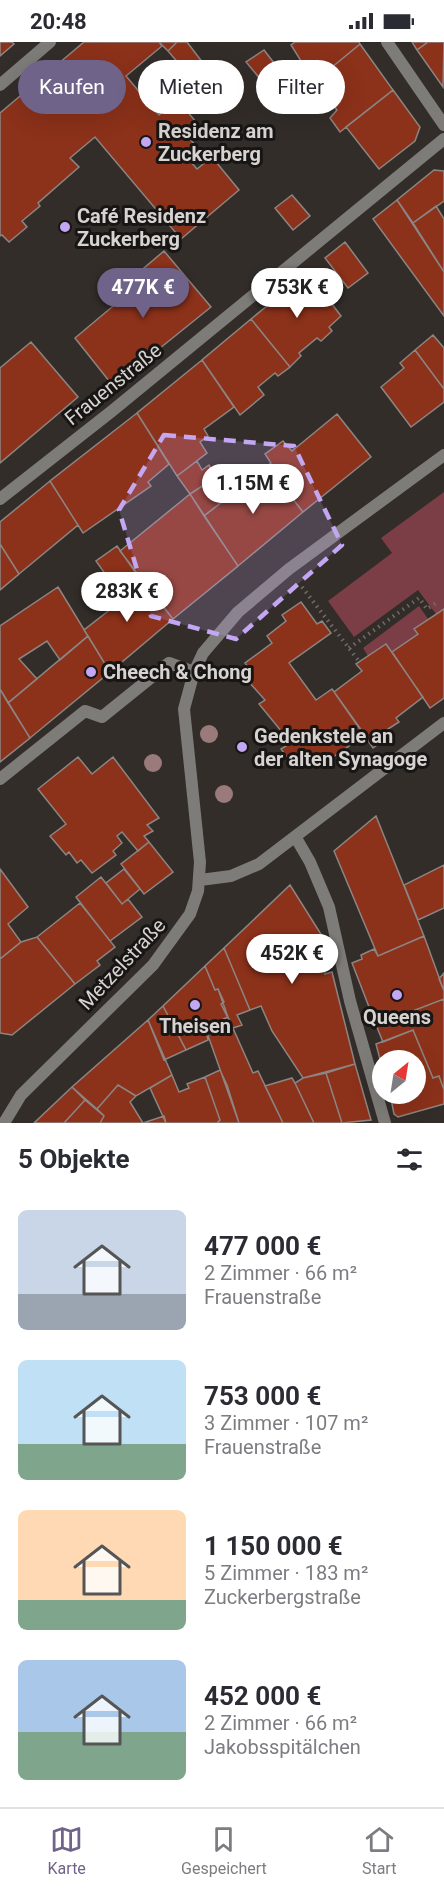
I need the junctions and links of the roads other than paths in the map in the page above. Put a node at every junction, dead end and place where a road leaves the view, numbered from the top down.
1 (50, 42) edge
2 (387, 42) edge
3 (0, 85) edge
4 (444, 125) edge
5 (444, 139) edge
6 (444, 455) edge
7 (0, 499) edge
8 (194, 672) junction
9 (444, 723) edge
10 (0, 779) edge
11 (296, 838) junction
12 (200, 880) junction
13 (4, 1117) edge
14 (385, 1123) edge

1 - 3 street
2 - 4 street
5 - 7 street, Frauenstraße
6 - 8 street
8 - 10 street
8 - 12 street
9 - 11 street
11 - 12 street
11 - 14 street
12 - 13 street, Metzelstraße

